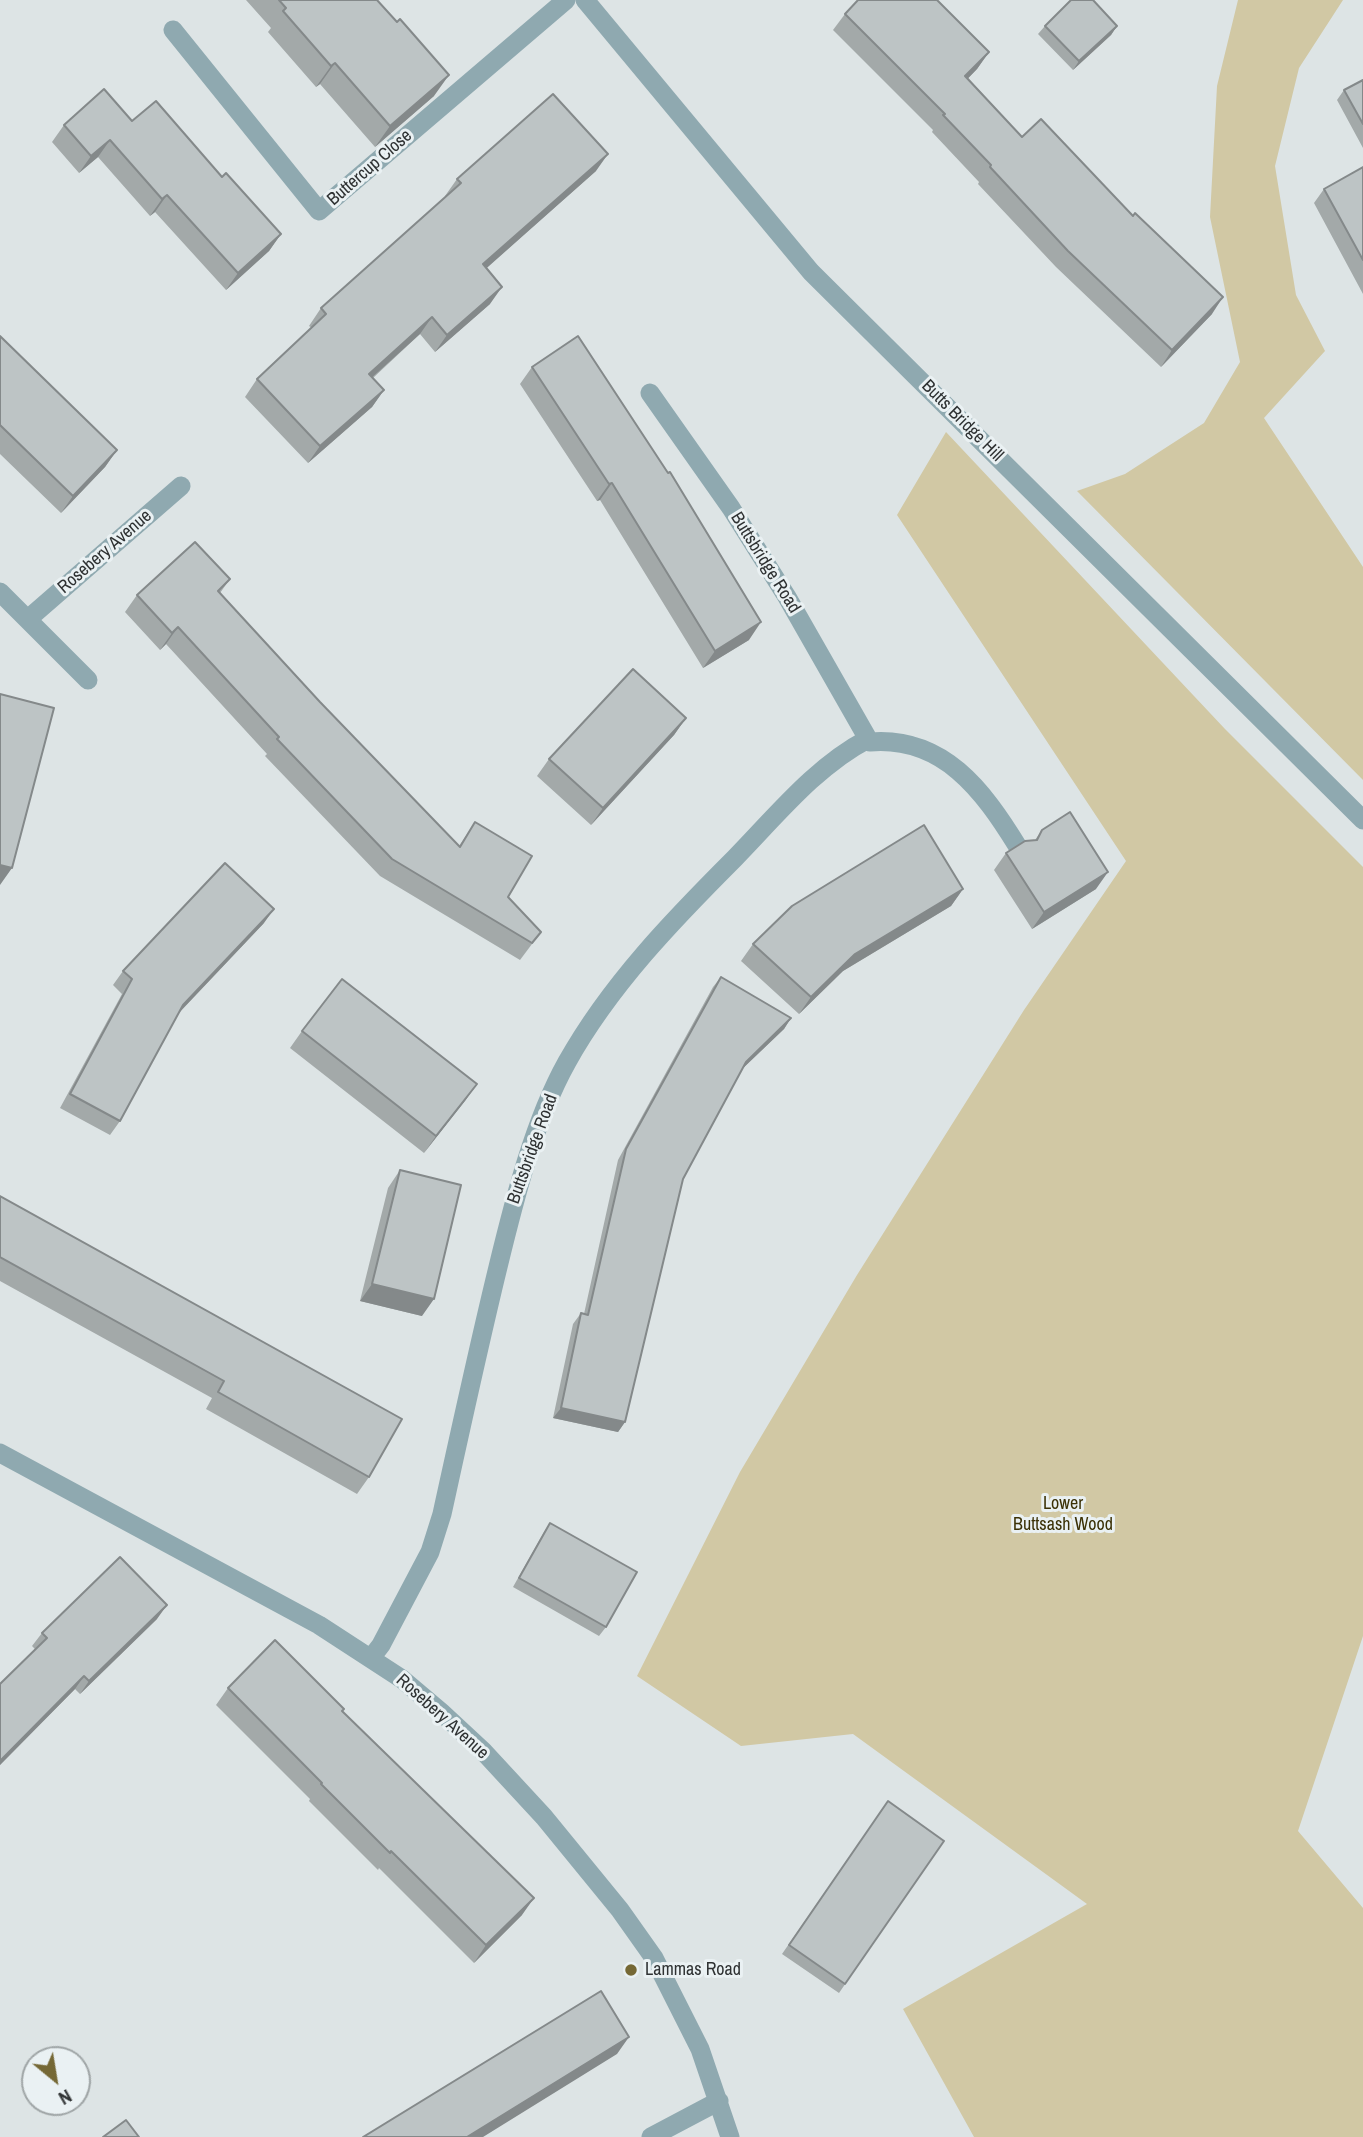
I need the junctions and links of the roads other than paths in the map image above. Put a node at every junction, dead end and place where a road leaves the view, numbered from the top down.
1 (566, 0) edge
2 (585, 0) edge
3 (173, 30) dead end
4 (650, 393) dead end
5 (181, 486) dead end
6 (0, 592) edge
7 (29, 618) junction
8 (88, 680) dead end
9 (868, 739) junction
10 (1363, 820) edge
11 (1018, 846) edge
12 (0, 1453) edge
13 (371, 1658) junction
14 (719, 2101) junction
15 (651, 2137) edge
16 (730, 2137) edge

1 - 3 street, Buttercup Close
2 - 10 street, Butts Bridge Hill
4 - 9 street, Buttsbridge Road
5 - 7 street, Rosebery Avenue
6 - 7 street
7 - 8 street
9 - 11 street
9 - 13 street, Buttsbridge Road
12 - 13 street, Rosebery Avenue
13 - 14 street, Rosebery Avenue
14 - 15 street
14 - 16 street, Rosebery Avenue

